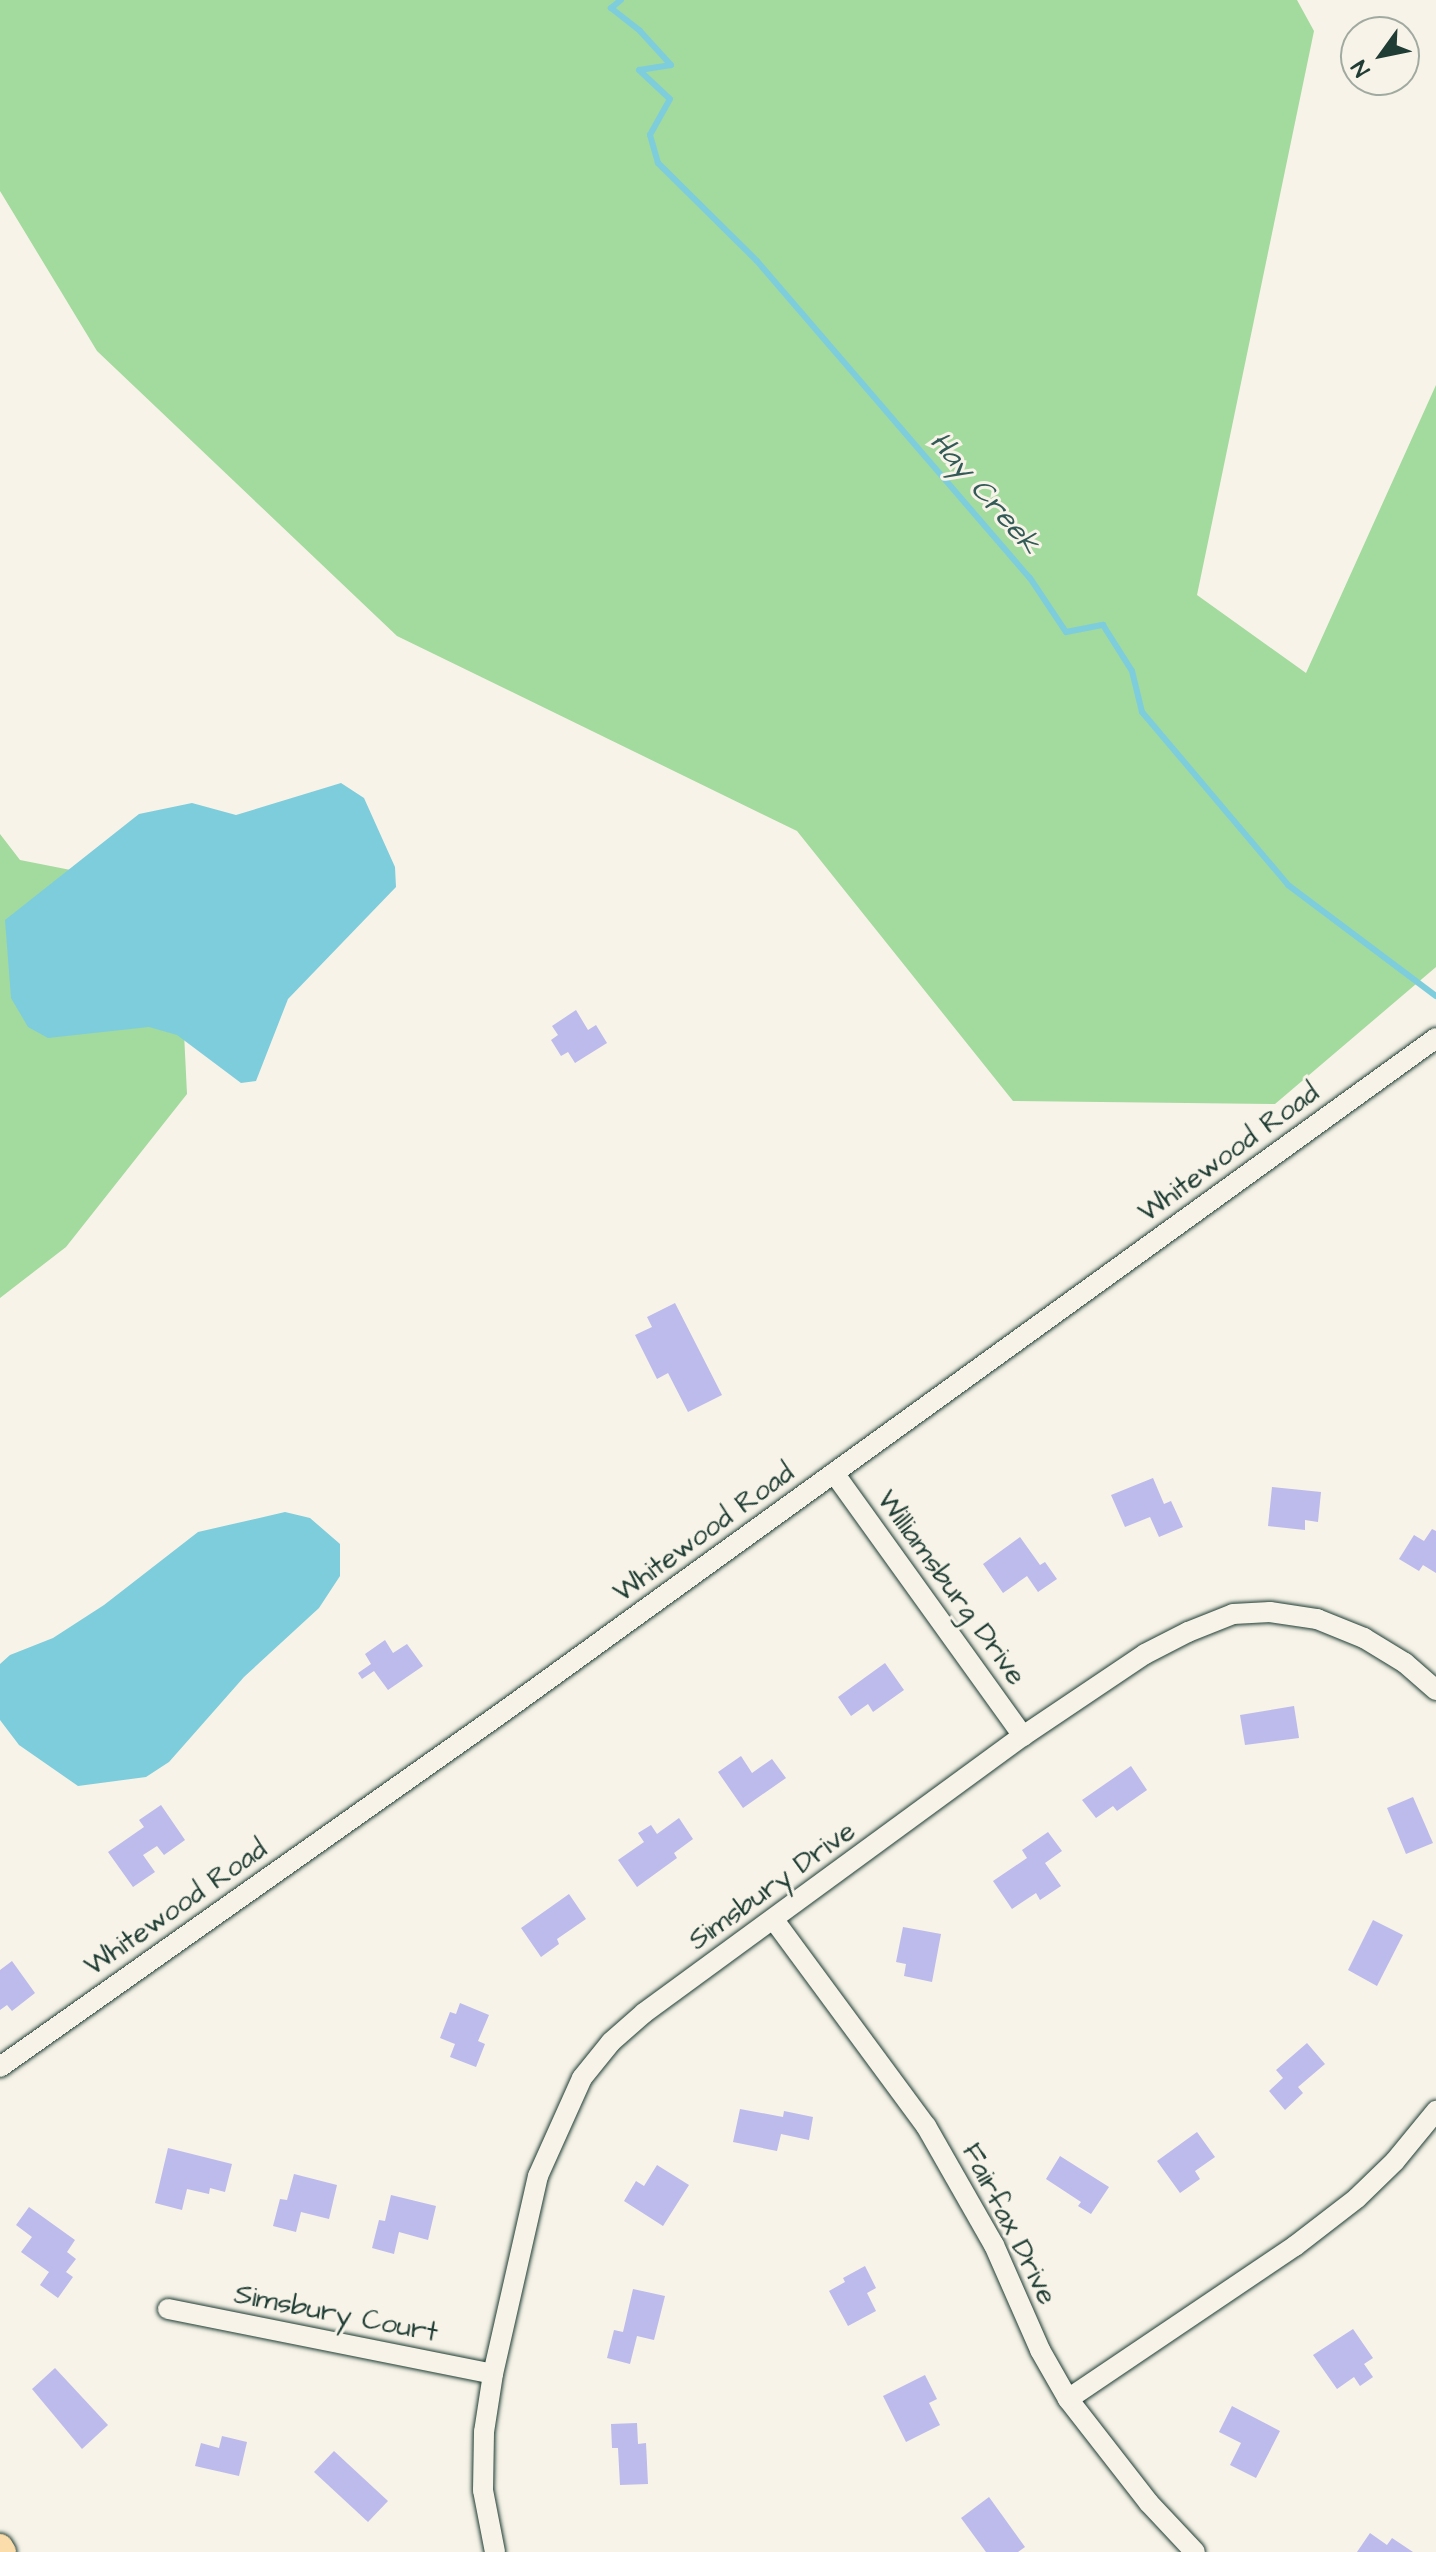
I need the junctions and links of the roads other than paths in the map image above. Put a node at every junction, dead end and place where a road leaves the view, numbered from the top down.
1 (1436, 1038) edge
2 (834, 1473) junction
3 (1436, 1690) edge
4 (1023, 1736) junction
5 (774, 1920) junction
6 (0, 2067) edge
7 (1436, 2111) edge
8 (168, 2309) dead end
9 (493, 2374) junction
10 (1068, 2399) junction
11 (495, 2552) edge
12 (1195, 2552) edge

1 - 2 street, Whitewood Road
2 - 4 street, Williamsburg Drive
2 - 6 street, Whitewood Road
3 - 4 street, Simsbury Drive
4 - 5 street, Simsbury Drive
5 - 9 street, Simsbury Drive
5 - 10 street, Fairfax Drive
7 - 10 street
8 - 9 street, Simsbury Court
9 - 11 street, Simsbury Drive
10 - 12 street, Fairfax Drive

